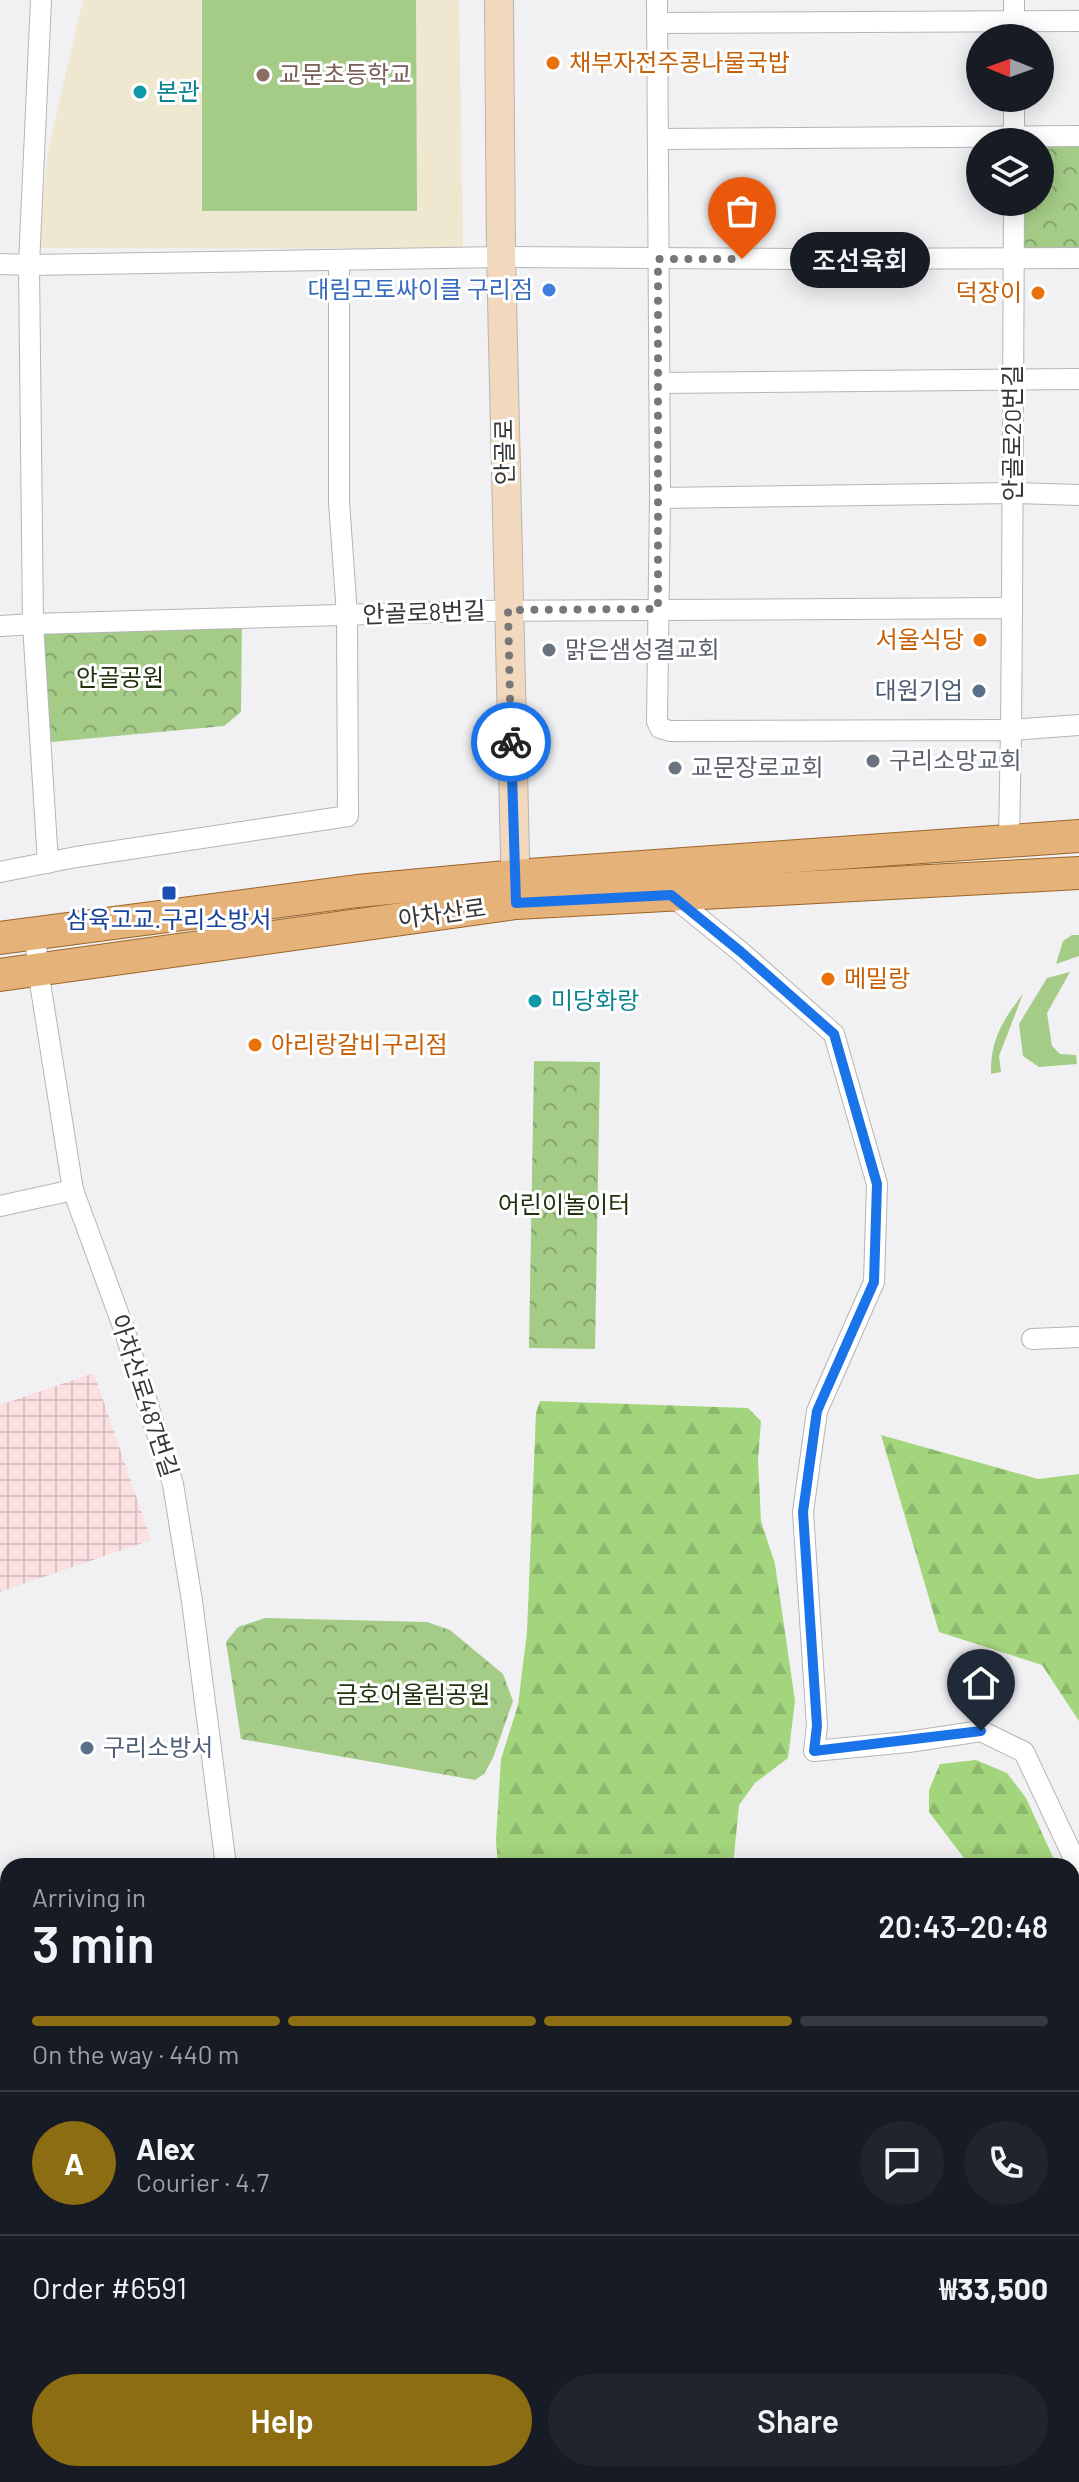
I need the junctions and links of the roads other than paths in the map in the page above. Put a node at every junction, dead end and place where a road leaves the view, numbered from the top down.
1 (41, 0) edge
2 (499, 0) edge
3 (657, 0) edge
4 (1014, 19) edge
5 (1079, 21) edge
6 (657, 23) junction
7 (1079, 136) edge
8 (1054, 137) edge
9 (658, 139) junction
10 (966, 139) edge
11 (1014, 216) edge
12 (501, 257) junction
13 (1014, 258) junction
14 (1079, 258) edge
15 (658, 259) junction
16 (339, 260) junction
17 (0, 264) edge
18 (29, 265) junction
19 (1079, 379) edge
20 (1014, 381) junction
21 (659, 383) junction
22 (1013, 493) junction
23 (1079, 495) edge
24 (660, 498) junction
25 (1012, 608) junction
26 (658, 609) junction
27 (508, 610) junction
28 (347, 615) junction
29 (33, 624) junction
30 (0, 626) edge
31 (1079, 725) edge
32 (1011, 730) junction
33 (1079, 836) edge
34 (1009, 841) junction
35 (48, 863) junction
36 (0, 872) edge
37 (1079, 873) edge
38 (516, 890) junction
39 (671, 895) junction
40 (35, 932) junction
41 (0, 938) edge
42 (38, 970) junction
43 (0, 975) edge
44 (73, 1190) junction
45 (0, 1206) edge
46 (1079, 1337) edge
47 (1032, 1339) dead end
48 (225, 1858) edge
49 (1074, 1858) edge

1 - 18 street
2 - 12 street, 안골로
3 - 6 street
4 - 5 street
4 - 6 street
6 - 9 street
7 - 8 street
9 - 10 street
9 - 15 street
11 - 13 street, 안골로20번길
12 - 15 street
12 - 16 street
12 - 27 street, 안골로
13 - 14 street
13 - 15 street
13 - 20 street, 안골로20번길
15 - 21 street
16 - 18 street
16 - 28 street
17 - 18 street
18 - 29 street
19 - 20 street
20 - 21 street
20 - 22 street, 안골로20번길
21 - 24 street
22 - 23 street
22 - 24 street
22 - 25 street, 안골로20번길
24 - 26 street
25 - 26 street, 안골로8번길
25 - 32 street
26 - 27 street, 안골로8번길
26 - 32 street
27 - 28 street, 안골로8번길
27 - 38 street, 안골로
28 - 29 street, 안골로8번길
28 - 35 street
29 - 30 street, 안골로8번길
29 - 35 street
31 - 32 street
32 - 34 street
33 - 34 main road, 아차산로
34 - 38 main road, 아차산로
35 - 36 street
37 - 39 main road, 아차산로
38 - 39 main road, 아차산로
38 - 40 main road, 아차산로
38 - 42 main road, 아차산로
39 - 49 street
40 - 41 main road, 아차산로
40 - 42 street, 아차산로487번길
42 - 43 main road, 아차산로
42 - 44 street, 아차산로487번길
44 - 45 street
44 - 48 street, 아차산로487번길
46 - 47 street

